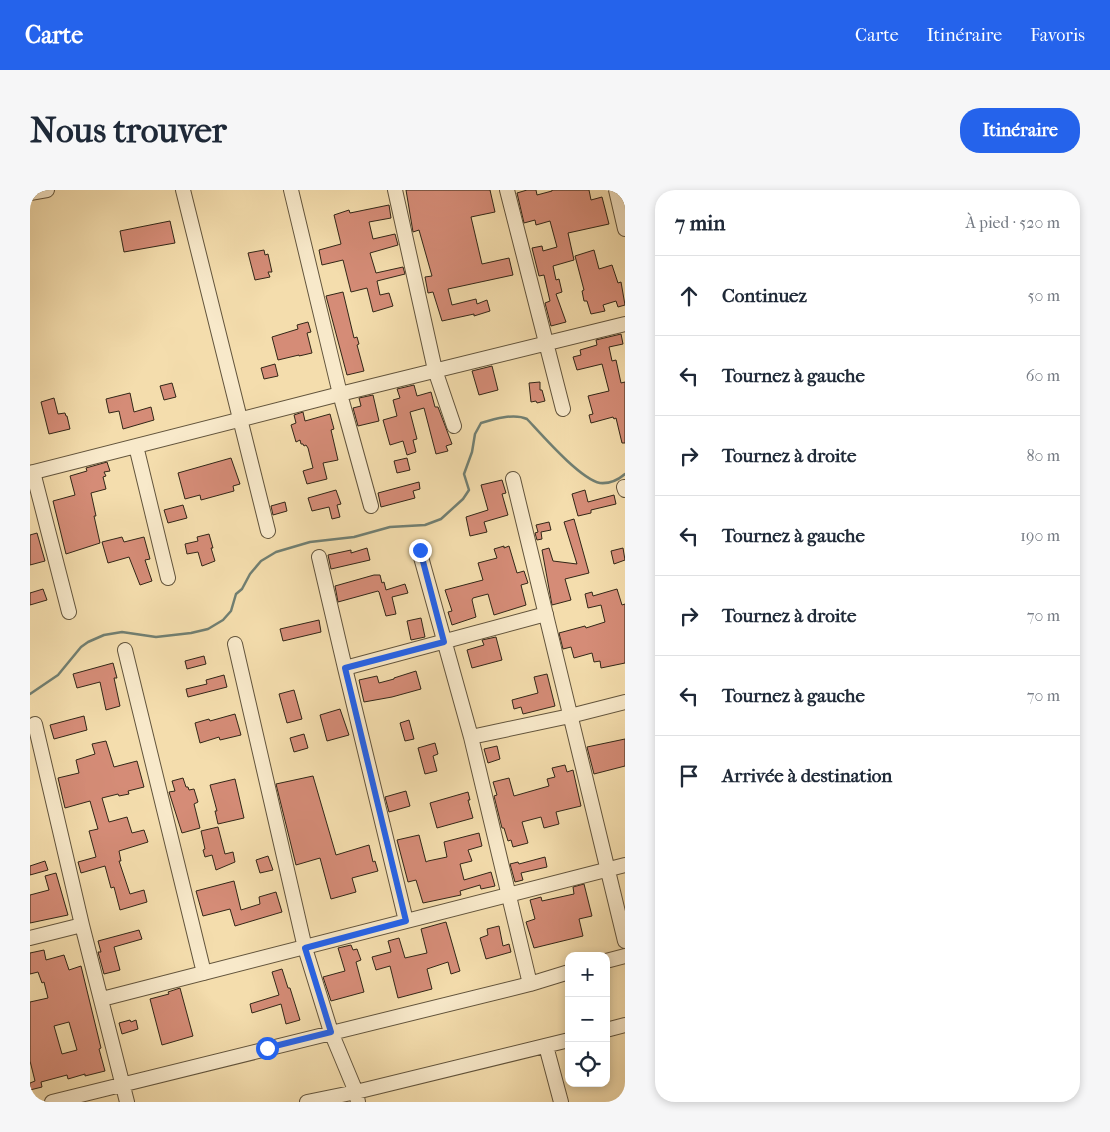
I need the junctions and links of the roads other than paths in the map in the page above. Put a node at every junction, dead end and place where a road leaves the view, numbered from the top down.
1 (47, 190) edge
2 (183, 190) edge
3 (291, 190) edge
4 (395, 190) edge
5 (507, 190) edge
6 (616, 190) edge
7 (30, 193) edge
8 (625, 229) edge
9 (625, 324) edge
10 (546, 342) junction
11 (435, 370) junction
12 (340, 394) junction
13 (563, 409) dead end
14 (240, 419) junction
15 (454, 426) dead end
16 (136, 446) junction
17 (32, 473) edge
18 (513, 480) dead end
19 (371, 506) dead end
20 (268, 531) dead end
21 (420, 550) dead end
22 (319, 557) dead end
23 (168, 578) dead end
24 (68, 612) dead end
25 (546, 614) junction
26 (444, 642) junction
27 (236, 644) dead end
28 (125, 650) dead end
29 (345, 668) junction
30 (625, 702) edge
31 (570, 716) junction
32 (35, 724) dead end
33 (470, 737) junction
34 (625, 865) edge
35 (608, 869) junction
36 (508, 896) junction
37 (406, 921) junction
38 (82, 925) junction
39 (30, 938) edge
40 (625, 941) edge
41 (305, 948) junction
42 (625, 956) edge
43 (610, 960) edge
44 (204, 973) junction
45 (565, 973) edge
46 (530, 984) junction
47 (102, 1000) junction
48 (625, 1025) edge
49 (610, 1029) edge
50 (331, 1032) junction
51 (565, 1041) edge
52 (546, 1046) junction
53 (123, 1084) junction
54 (357, 1097) edge
55 (52, 1102) edge
56 (127, 1102) edge
57 (307, 1102) edge
58 (561, 1102) edge

1 - 7 street
2 - 14 street
3 - 12 street
4 - 11 street
5 - 10 street
6 - 8 street
9 - 10 street
10 - 11 street
10 - 13 street
11 - 12 street
11 - 15 street
12 - 14 street
12 - 19 street
14 - 16 street
14 - 20 street
16 - 17 street
16 - 23 street
17 - 24 street
18 - 25 street
21 - 26 street
22 - 29 street
25 - 26 street
25 - 31 street
26 - 29 street
26 - 33 street
27 - 41 street
28 - 44 street
29 - 37 street
30 - 31 street
31 - 33 street
31 - 35 street
32 - 38 street
33 - 36 street
34 - 35 street
35 - 36 street
35 - 40 street
36 - 37 street
36 - 46 street
37 - 41 street
38 - 39 street
38 - 47 street
41 - 44 street
41 - 50 street
42 - 43 street
44 - 47 street
45 - 46 street
46 - 50 street
47 - 53 street
48 - 49 street
50 - 53 street
50 - 54 street
51 - 52 street
52 - 54 street
52 - 58 street
53 - 55 street
53 - 56 street
54 - 57 street

